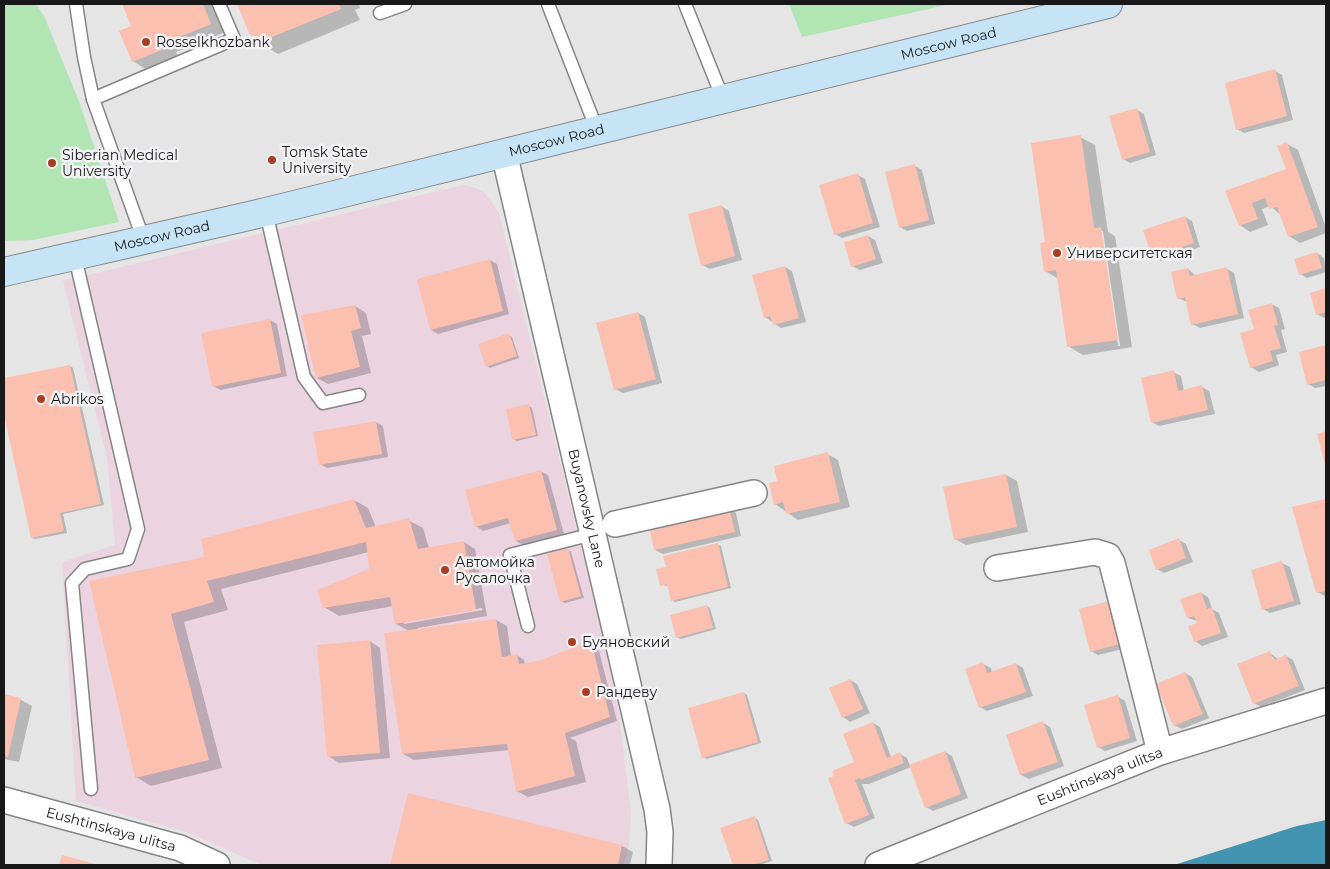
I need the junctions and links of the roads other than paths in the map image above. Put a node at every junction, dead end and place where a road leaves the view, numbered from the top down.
1 (76, 4) edge
2 (219, 4) edge
3 (405, 4) edge
4 (548, 4) edge
5 (685, 4) edge
6 (1108, 4) edge
7 (380, 13) dead end
8 (93, 99) junction
9 (723, 99) junction
10 (597, 130) junction
11 (504, 153) junction
12 (266, 212) junction
13 (144, 241) junction
14 (75, 257) junction
15 (9, 268) edge
16 (359, 395) dead end
17 (754, 493) dead end
18 (615, 524) dead end
19 (593, 534) junction
20 (996, 568) dead end
21 (528, 626) dead end
22 (1326, 701) edge
23 (1160, 752) junction
24 (91, 789) dead end
25 (4, 800) edge
26 (217, 865) edge
27 (658, 865) edge
28 (878, 865) edge

1 - 8 lane
2 - 8 lane
3 - 7 lane
4 - 10 lane
5 - 9 lane
6 - 9 main road, Moscow Road
8 - 13 lane
9 - 10 main road, Moscow Road
10 - 11 main road, Moscow Road
11 - 12 main road, Moscow Road
11 - 19 street, Buyanovsky Lane
12 - 13 main road, Moscow Road
12 - 16 lane
13 - 14 main road, Moscow Road
14 - 15 main road, Moscow Road
14 - 24 lane
17 - 18 street
19 - 21 lane
19 - 27 street, Buyanovsky Lane
20 - 23 street
22 - 23 street, Eushtinskaya ulitsa
23 - 28 street, Eushtinskaya ulitsa
25 - 26 street, Eushtinskaya ulitsa

